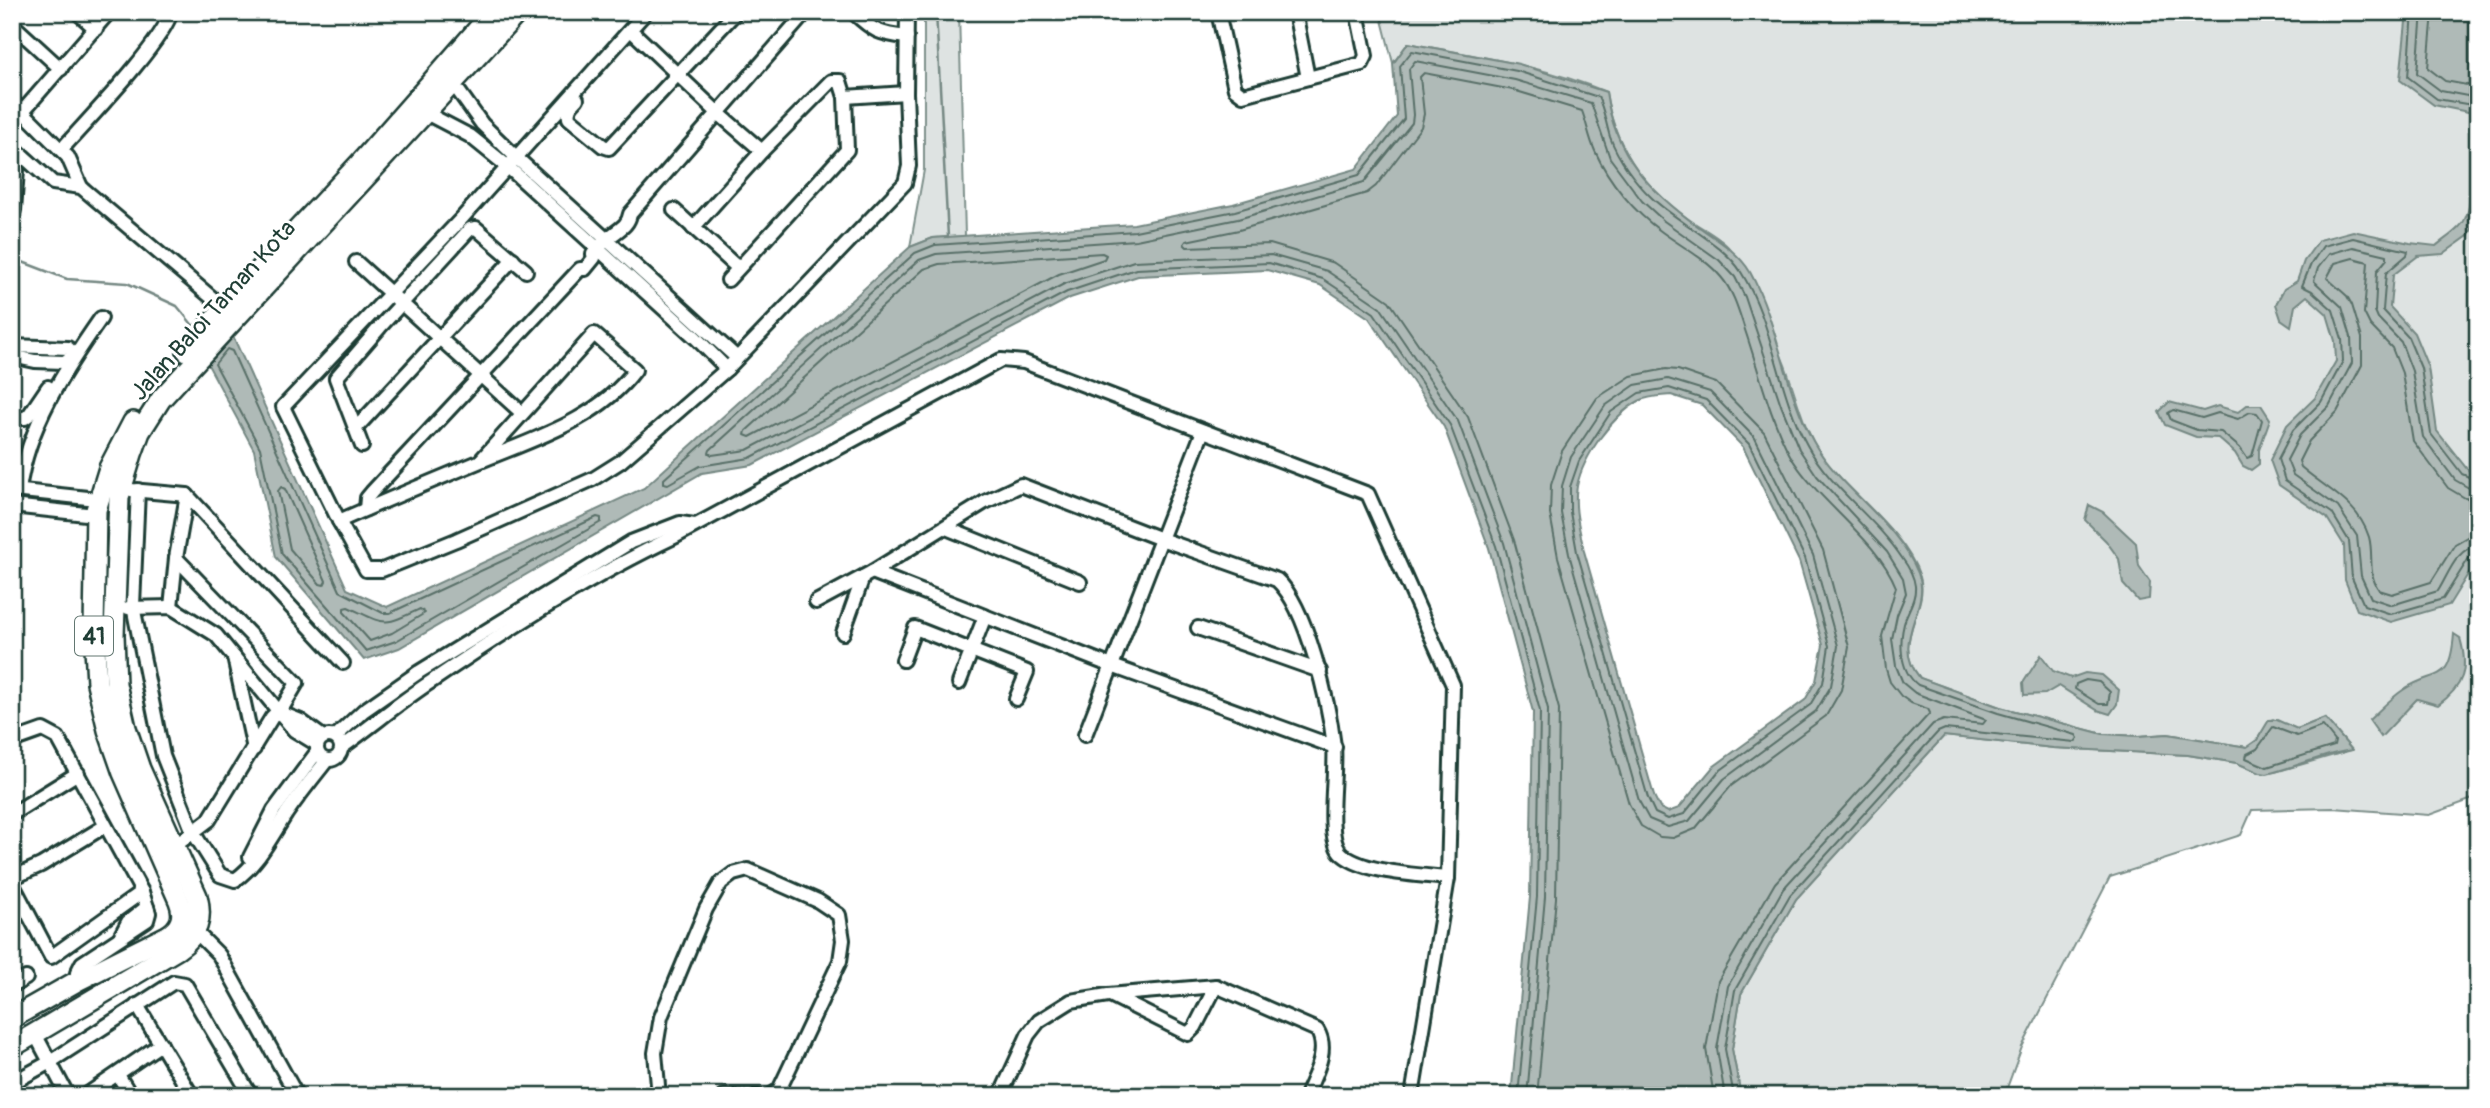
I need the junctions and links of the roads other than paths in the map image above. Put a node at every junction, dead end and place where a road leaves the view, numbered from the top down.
1 (78, 12) edge
2 (109, 12) edge
3 (171, 12) edge
4 (493, 12) edge
5 (518, 12) edge
6 (646, 12) edge
7 (657, 12) edge
8 (736, 12) edge
9 (806, 12) edge
10 (853, 12) edge
11 (907, 12) edge
12 (1219, 12) edge
13 (1294, 12) edge
14 (1357, 12) edge
15 (12, 24) edge
16 (96, 29) junction
17 (636, 35) junction
18 (907, 37) junction
19 (61, 69) junction
20 (677, 74) junction
21 (1308, 78) junction
22 (452, 82) junction
23 (905, 93) junction
24 (845, 97) junction
25 (12, 101) edge
26 (23, 111) junction
27 (424, 112) junction
28 (717, 112) junction
29 (12, 146) edge
30 (62, 149) junction
31 (762, 151) junction
32 (516, 156) junction
33 (12, 161) edge
34 (507, 166) junction
35 (82, 187) junction
36 (14, 210) edge
37 (674, 211) dead end
38 (314, 225) junction
39 (693, 228) junction
40 (610, 237) junction
41 (595, 252) junction
42 (513, 259) junction
43 (356, 262) dead end
44 (738, 268) junction
45 (526, 271) dead end
46 (728, 280) dead end
47 (396, 299) junction
48 (667, 302) junction
49 (224, 308) junction
50 (102, 318) dead end
51 (440, 338) junction
52 (205, 341) junction
53 (12, 346) edge
54 (12, 356) edge
55 (737, 358) junction
56 (64, 362) junction
57 (727, 369) junction
58 (482, 375) junction
59 (522, 413) junction
60 (12, 418) edge
61 (356, 428) junction
62 (1203, 431) junction
63 (362, 446) dead end
64 (481, 461) junction
65 (16, 490) edge
66 (129, 490) junction
67 (187, 495) junction
68 (12, 506) edge
69 (96, 507) junction
70 (366, 509) junction
71 (339, 521) junction
72 (946, 528) junction
73 (1161, 539) junction
74 (176, 558) junction
75 (868, 575) junction
76 (1080, 582) dead end
77 (816, 602) dead end
78 (172, 607) junction
79 (124, 610) junction
80 (985, 616) junction
81 (1198, 628) dead end
82 (843, 634) dead end
83 (971, 650) junction
84 (233, 653) junction
85 (903, 660) dead end
86 (343, 663) dead end
87 (1112, 666) junction
88 (1320, 671) junction
89 (959, 683) dead end
90 (1016, 699) dead end
91 (278, 711) junction
92 (1085, 735) dead end
93 (13, 739) edge
94 (327, 746) junction
95 (1335, 747) junction
96 (254, 749) junction
97 (129, 763) junction
98 (78, 773) junction
99 (12, 814) edge
100 (105, 826) junction
101 (193, 832) junction
102 (175, 846) junction
103 (12, 878) edge
104 (1448, 878) junction
105 (12, 883) edge
106 (142, 892) junction
107 (182, 938) junction
108 (82, 973) junction
109 (26, 978) dead end
110 (12, 986) edge
111 (1216, 986) junction
112 (1108, 995) junction
113 (137, 1005) junction
114 (12, 1018) edge
115 (35, 1034) junction
116 (161, 1044) junction
117 (12, 1048) edge
118 (50, 1062) junction
119 (118, 1075) junction
120 (12, 1083) edge
121 (68, 1096) edge
122 (85, 1096) edge
123 (131, 1096) edge
124 (192, 1096) edge
125 (251, 1096) edge
126 (297, 1096) edge
127 (659, 1096) edge
128 (724, 1096) edge
129 (759, 1096) edge
130 (771, 1096) edge
131 (1000, 1096) edge
132 (1306, 1096) edge
133 (1412, 1096) edge

1 - 16 street
2 - 16 street
3 - 30 street
4 - 38 highway, Jalan Baloi Taman Kota / 41
5 - 22 highway, Jalan Baloi Taman Kota / 41
6 - 32 street
7 - 17 street
8 - 20 street
9 - 28 street
10 - 18 street
11 - 18 street
12 - 21 street
13 - 21 street
14 - 21 street
15 - 19 street
16 - 19 street
17 - 20 street
17 - 20 street
18 - 23 street
19 - 26 street
20 - 28 street
22 - 27 highway, Jalan Baloi Taman Kota / 41
22 - 32 street
23 - 24 street
23 - 55 street
24 - 31 street
24 - 44 street
25 - 26 street
26 - 30 street
27 - 34 street
27 - 38 highway, Jalan Baloi Taman Kota / 41
28 - 31 street
28 - 40 street
29 - 35 street
30 - 35 street
31 - 39 street
32 - 34 street
32 - 40 street
33 - 36 street
34 - 41 street
34 - 47 street
35 - 49 street
37 - 39 street
38 - 49 highway, Jalan Baloi Taman Kota / 41
38 - 52 highway, Jalan Baloi Taman Kota / 41
39 - 44 street
40 - 41 street
40 - 48 street
41 - 48 street
41 - 58 street
42 - 45 street
42 - 47 street
42 - 51 street
43 - 47 street
44 - 46 street
47 - 51 street
47 - 61 street
47 - 71 street
48 - 55 street
48 - 57 street
49 - 52 highway, Jalan Baloi Taman Kota / 41
50 - 65 street
51 - 58 street
51 - 61 street
52 - 66 highway, Jalan Baloi Taman Kota / 41
52 - 69 highway, Jalan Baloi Taman Kota / 41
53 - 56 street
54 - 56 street
55 - 57 street
56 - 60 street
57 - 71 street
58 - 59 street
58 - 70 street
59 - 64 street
59 - 64 street
61 - 63 street
62 - 73 street
62 - 94 street
62 - 104 street
64 - 70 street
65 - 69 street
66 - 67 street
66 - 79 highway, Jalan Baloi Taman Kota / 41
67 - 74 street
67 - 86 street
68 - 69 street
69 - 97 highway, Jalan Baloi Taman Kota / 41
70 - 71 street
72 - 73 street
72 - 75 street
72 - 76 street
73 - 87 street
73 - 88 street
74 - 78 street
74 - 91 street
75 - 77 street
75 - 80 street
75 - 82 street
78 - 79 street
78 - 84 street
79 - 97 highway, Jalan Baloi Taman Kota / 41
79 - 101 street
80 - 83 street
80 - 87 street
81 - 88 street
83 - 85 street
83 - 89 street
83 - 90 street
84 - 91 street
84 - 96 street
87 - 92 street
87 - 95 street
88 - 95 street
91 - 94 street
91 - 96 street
93 - 98 street
94 - 101 street
95 - 104 street
96 - 101 street
97 - 102 highway, Jalan Baloi Taman Kota / 41
97 - 107 highway, Jalan Baloi Taman Kota / 41
98 - 99 street
98 - 100 street
100 - 103 street
100 - 106 street
101 - 102 street
102 - 107 highway, Jalan Baloi Taman Kota / 41
104 - 133 street
105 - 106 street
106 - 108 street
107 - 108 highway
107 - 115 highway
107 - 126 street
108 - 114 highway
109 - 110 street
111 - 112 street
111 - 112 street
111 - 132 street
112 - 131 street
113 - 116 street
113 - 118 street
113 - 125 street
115 - 117 highway
115 - 118 street
116 - 119 street
116 - 124 street
118 - 120 street
118 - 121 street
119 - 122 street
119 - 123 street
127 - 130 street
128 - 129 street

